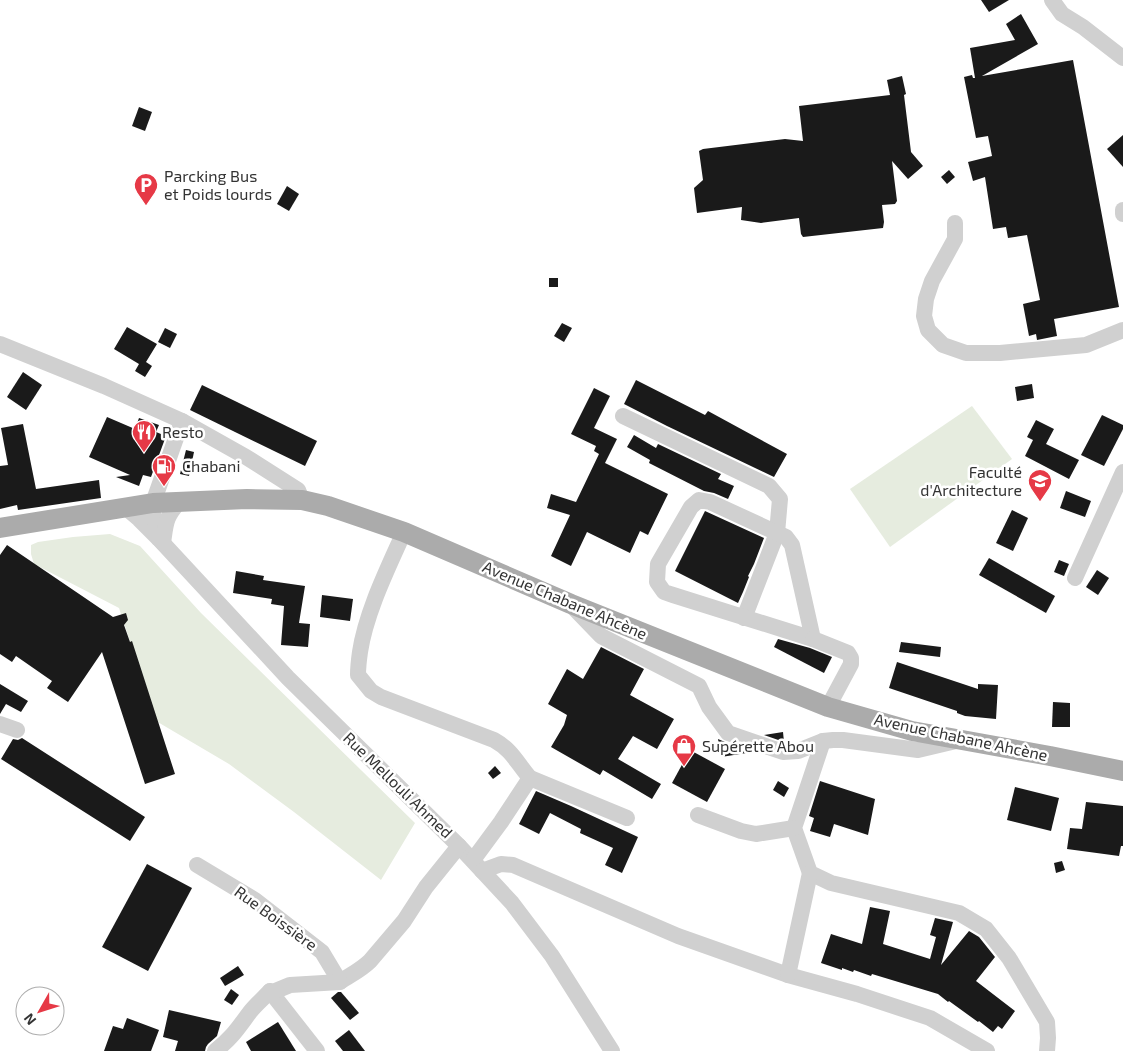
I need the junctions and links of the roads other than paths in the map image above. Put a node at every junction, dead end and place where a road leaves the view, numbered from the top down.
1 (1052, 0) edge
2 (1123, 58) edge
3 (955, 223) dead end
4 (1123, 330) edge
5 (0, 344) edge
6 (623, 416) dead end
7 (182, 421) junction
8 (1123, 472) edge
9 (302, 500) junction
10 (179, 502) junction
11 (153, 503) junction
12 (119, 509) junction
13 (0, 528) edge
14 (404, 532) junction
15 (777, 533) junction
16 (161, 541) junction
17 (1075, 578) dead end
18 (571, 604) junction
19 (744, 618) junction
20 (813, 639) junction
21 (828, 707) junction
22 (0, 724) edge
23 (17, 730) dead end
24 (961, 740) junction
25 (823, 741) junction
26 (1123, 771) edge
27 (530, 778) junction
28 (698, 815) dead end
29 (627, 818) dead end
30 (794, 828) junction
31 (459, 846) junction
32 (197, 865) dead end
33 (478, 865) junction
34 (810, 873) junction
35 (788, 975) junction
36 (340, 982) junction
37 (270, 991) junction
38 (231, 1037) junction
39 (215, 1051) edge
40 (240, 1051) edge
41 (317, 1051) edge
42 (612, 1051) edge
43 (987, 1051) edge
44 (1047, 1051) edge

1 - 2 street
3 - 4 street
5 - 7 street
6 - 15 street
7 - 9 street
7 - 11 street
8 - 17 street
9 - 10 main road, Avenue Chabane Ahcène
9 - 14 main road, Avenue Chabane Ahcène
10 - 11 main road, Avenue Chabane Ahcène
10 - 16 street
11 - 12 main road, Avenue Chabane Ahcène
11 - 16 street, Rue Mellouli Ahmed
12 - 13 main road, Avenue Chabane Ahcène
12 - 16 street, Rue Mellouli Ahmed
14 - 18 main road, Avenue Chabane Ahcène
14 - 27 street
15 - 19 street
15 - 19 street
15 - 20 street
16 - 31 street, Rue Mellouli Ahmed
18 - 21 main road, Avenue Chabane Ahcène
18 - 25 street
19 - 20 street
20 - 21 street
21 - 24 main road, Avenue Chabane Ahcène
22 - 23 street
24 - 25 street
24 - 26 main road, Avenue Chabane Ahcène
25 - 30 street
27 - 29 street
27 - 33 street
28 - 30 street
30 - 34 street
31 - 33 street, Rue Mellouli Ahmed
31 - 36 street
32 - 36 street, Rue Boissière
33 - 35 street
33 - 42 street, Rue Mellouli Ahmed
34 - 35 street
34 - 44 street
35 - 43 street
36 - 37 street
37 - 38 street
37 - 41 street
38 - 39 street
38 - 40 street

